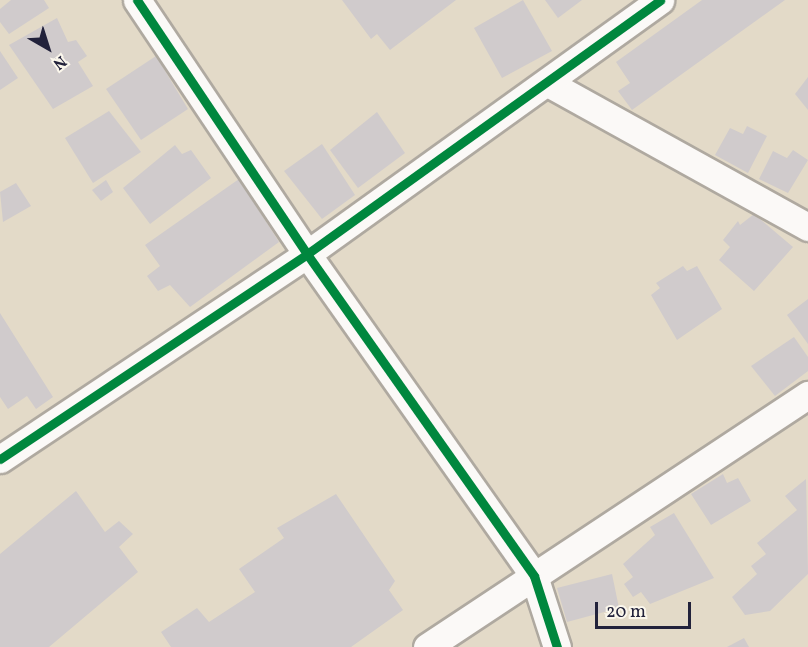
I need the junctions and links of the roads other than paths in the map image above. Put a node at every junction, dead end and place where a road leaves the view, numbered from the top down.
1 (137, 0) edge
2 (660, 0) edge
3 (548, 83) junction
4 (808, 227) edge
5 (307, 254) junction
6 (808, 395) edge
7 (0, 459) edge
8 (534, 576) junction
9 (427, 647) edge
10 (557, 647) edge

1 - 5 street
2 - 3 street
3 - 4 street
3 - 5 street
5 - 7 street
5 - 8 street
6 - 8 street
8 - 9 street
8 - 10 street

